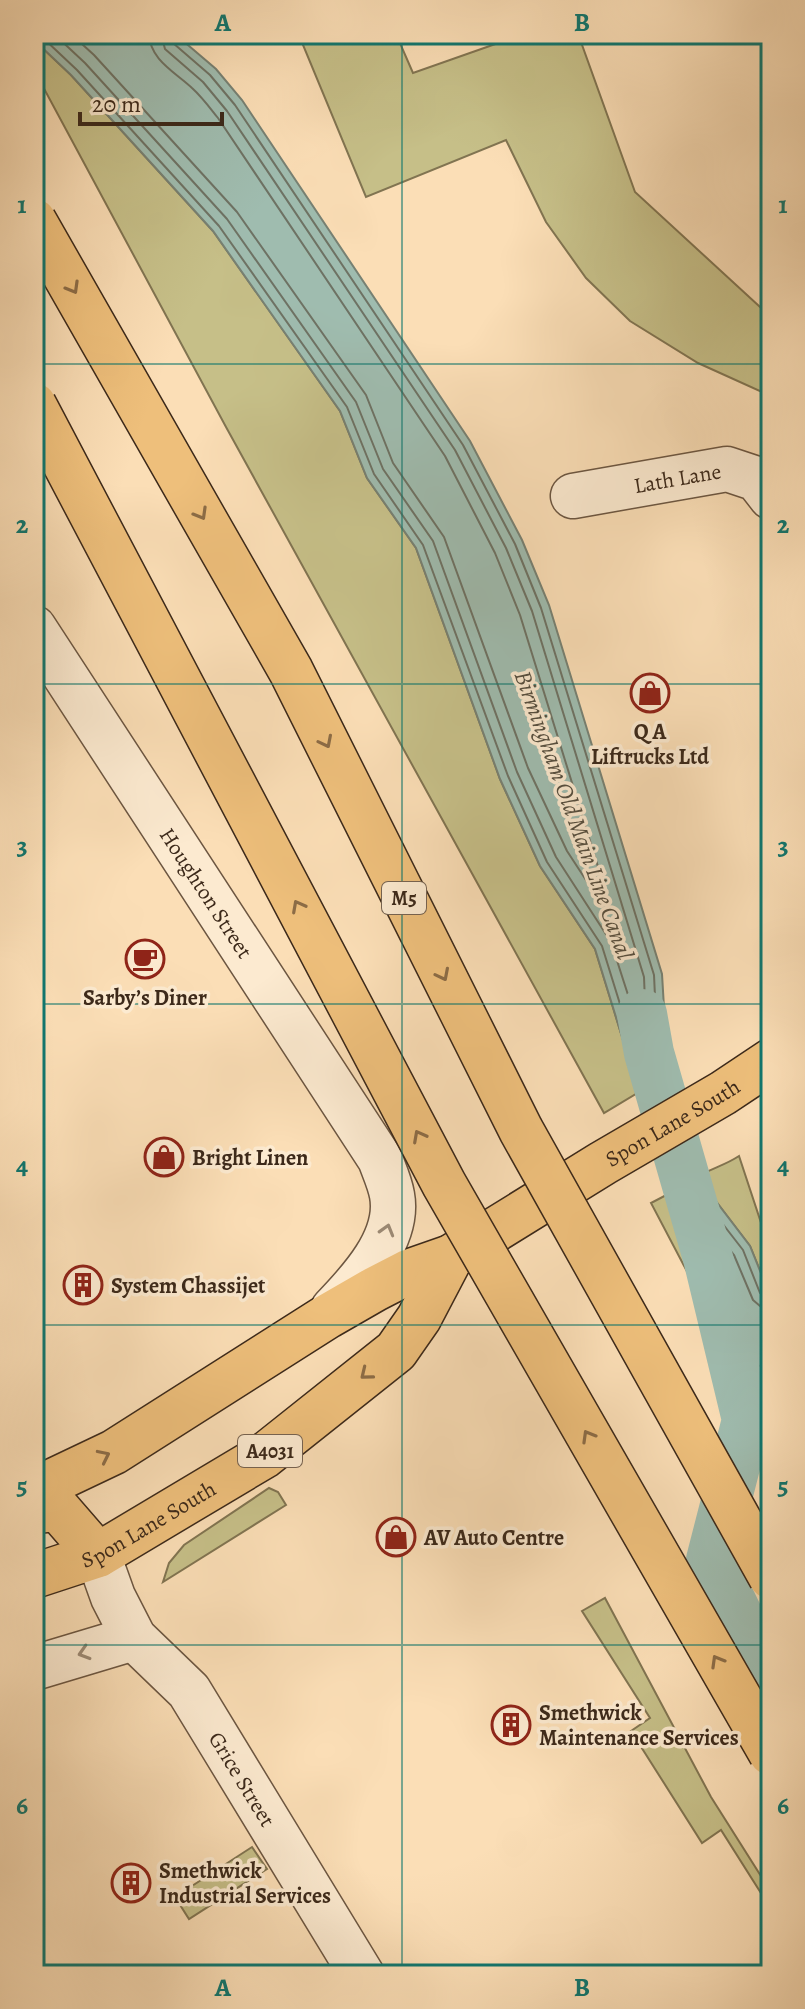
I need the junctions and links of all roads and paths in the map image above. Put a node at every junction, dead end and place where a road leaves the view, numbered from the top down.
1 (34, 221) edge
2 (34, 405) edge
3 (573, 496) dead end
4 (771, 497) edge
5 (34, 628) edge
6 (771, 1061) edge
7 (380, 1159) junction
8 (508, 1222) junction
9 (451, 1257) junction
10 (328, 1316) junction
11 (34, 1490) edge
12 (34, 1511) edge
13 (98, 1555) junction
14 (34, 1576) edge
15 (771, 1577) edge
16 (134, 1638) junction
17 (34, 1668) edge
18 (771, 1753) edge
19 (362, 1975) edge

1 -> 15 main road, M5, bridge
18 -> 2 main road, bridge
3 - 4 street, Lath Lane
5 - 7 street, Houghton Street
6 - 8 main road, Spon Lane South
7 - 8 street, Houghton Street
10 -> 7 street, Houghton Street
8 - 9 main road, Spon Lane South
9 - 10 main road, Spon Lane South
9 -> 13 main road, Spon Lane South / A4031
11 -> 10 main road, Spon Lane South
12 - 13 main road
13 - 14 main road, Spon Lane South / A4031
13 - 16 street, Grice Street
16 -> 17 street
16 - 19 street, Grice Street

